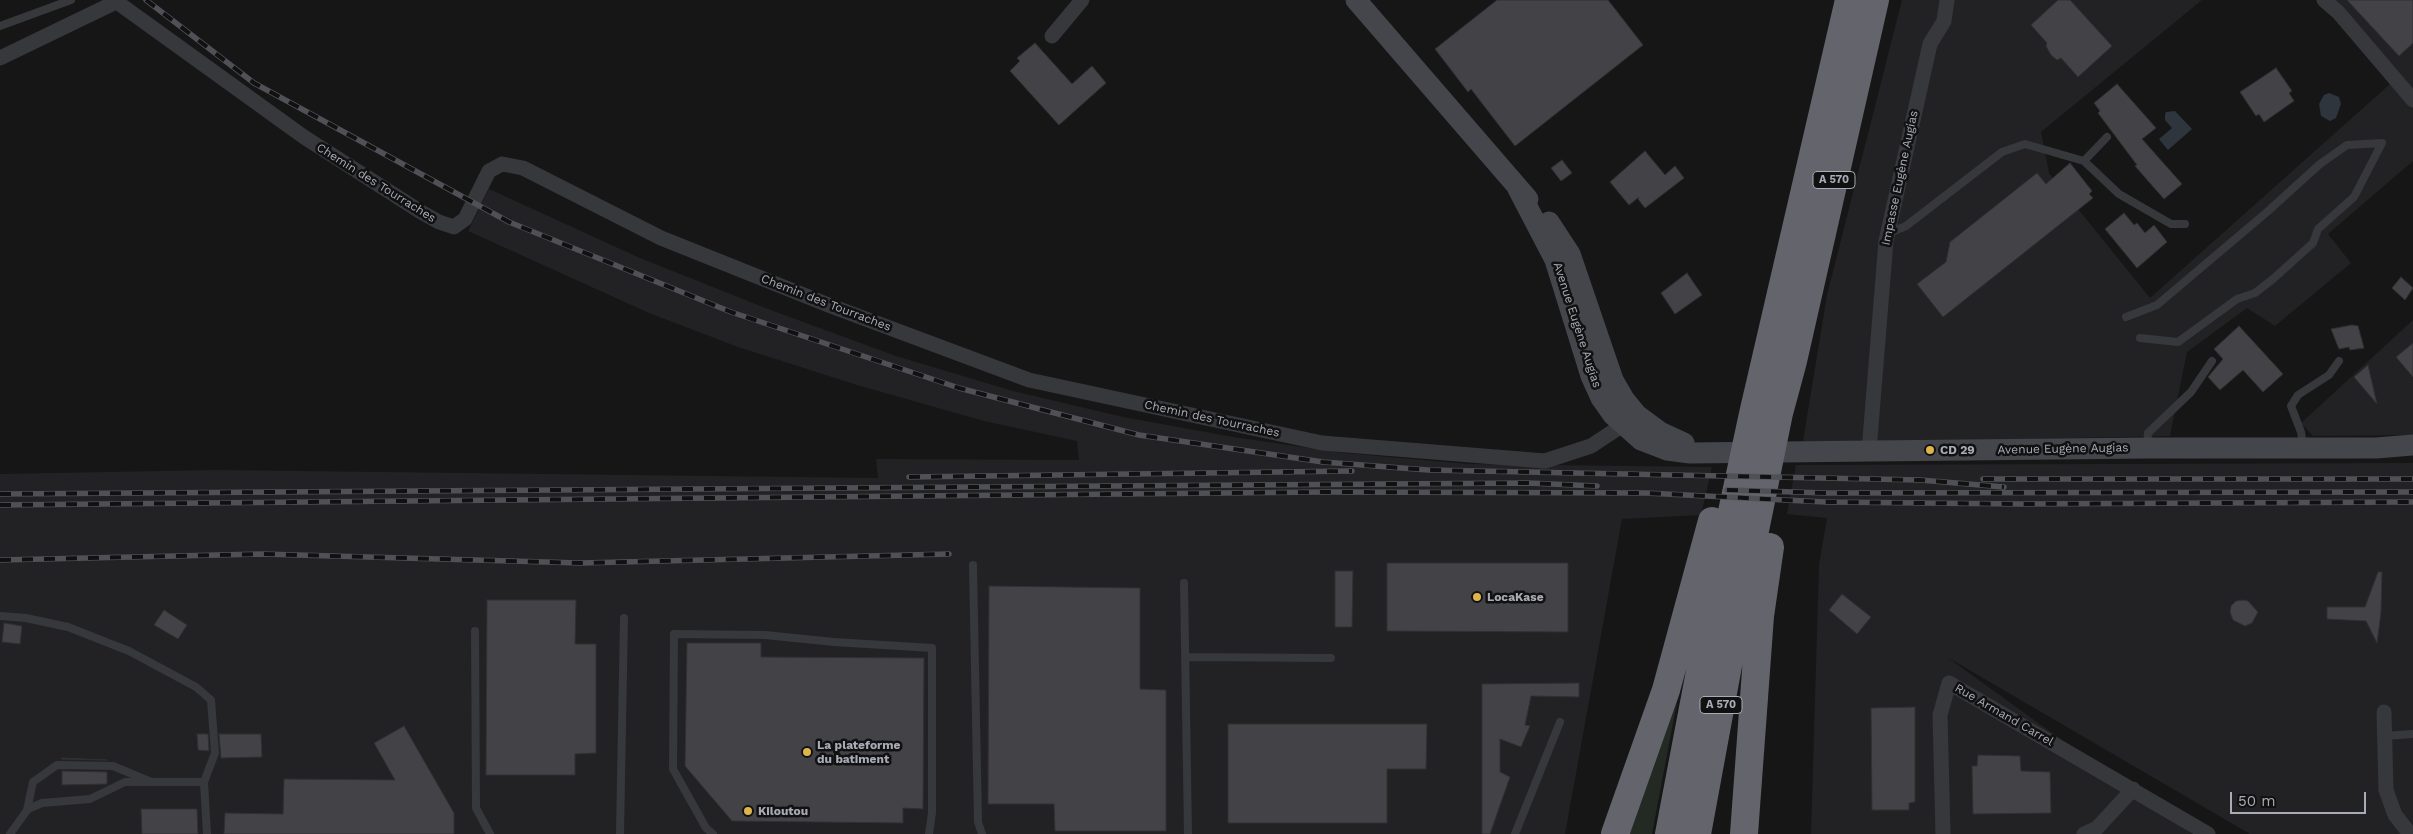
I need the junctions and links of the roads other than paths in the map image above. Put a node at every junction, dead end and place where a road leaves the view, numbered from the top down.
1 (71, 0) edge
2 (1082, 0) edge
3 (1356, 0) edge
4 (1849, 0) edge
5 (1875, 0) edge
6 (1947, 0) edge
7 (2324, 0) edge
8 (115, 1) edge
9 (0, 26) edge
10 (1052, 36) dead end
11 (0, 58) edge
12 (2413, 100) edge
13 (2107, 137) dead end
14 (2084, 161) junction
15 (2186, 224) dead end
16 (1887, 234) junction
17 (2126, 317) dead end
18 (2140, 338) dead end
19 (2212, 361) dead end
20 (2339, 361) dead end
21 (1767, 413) junction
22 (1630, 420) junction
23 (2413, 445) edge
24 (2147, 448) junction
25 (2303, 448) junction
26 (1868, 451) junction
27 (973, 564) dead end
28 (1755, 576) junction
29 (1708, 577) junction
30 (1184, 583) dead end
31 (0, 616) edge
32 (624, 618) dead end
33 (475, 631) dead end
34 (1185, 657) junction
35 (1331, 658) dead end
36 (2384, 712) dead end
37 (1560, 722) dead end
38 (2413, 734) edge
39 (2384, 736) junction
40 (153, 782) junction
41 (204, 782) junction
42 (2133, 789) junction
43 (28, 810) junction
44 (10, 834) edge
45 (207, 834) edge
46 (490, 834) edge
47 (620, 834) edge
48 (713, 834) edge
49 (929, 834) edge
50 (982, 834) edge
51 (1188, 834) edge
52 (1515, 834) edge
53 (1615, 834) edge
54 (1669, 834) edge
55 (1697, 834) edge
56 (1744, 834) edge
57 (1943, 834) edge
58 (2084, 834) edge
59 (2208, 834) edge
60 (2410, 834) edge

1 - 9 lane
2 - 10 street
3 - 22 main road, Avenue Eugène Augias
4 - 21 highway, A 570
5 - 21 highway, A 570
6 - 16 street, Impasse Eugène Augias
7 - 12 street
8 - 11 street
8 - 22 street, Chemin des Tourraches
13 - 14 lane
14 - 15 lane
14 - 16 lane
16 - 26 street, Impasse Eugène Augias
17 - 18 lane
19 - 24 lane
20 - 25 lane
21 - 28 highway
21 - 29 highway, A 570
22 - 26 main road, Avenue Eugène Augias
23 - 25 main road, Avenue Eugène Augias
24 - 25 main road, Avenue Eugène Augias
24 - 26 main road, Avenue Eugène Augias
27 - 50 lane
28 - 55 highway, A 570
28 - 56 highway
29 - 53 highway
29 - 54 highway, A 570
30 - 34 lane
31 - 41 lane
32 - 47 lane
33 - 46 lane
34 - 35 lane
34 - 51 lane
36 - 39 street
37 - 52 lane
38 - 39 lane
39 - 60 street
40 - 41 lane
40 - 43 lane
40 - 43 lane
41 - 45 lane
42 - 57 street, Rue Armand Carrel
42 - 58 street
42 - 59 street
43 - 44 lane
48 - 49 lane

